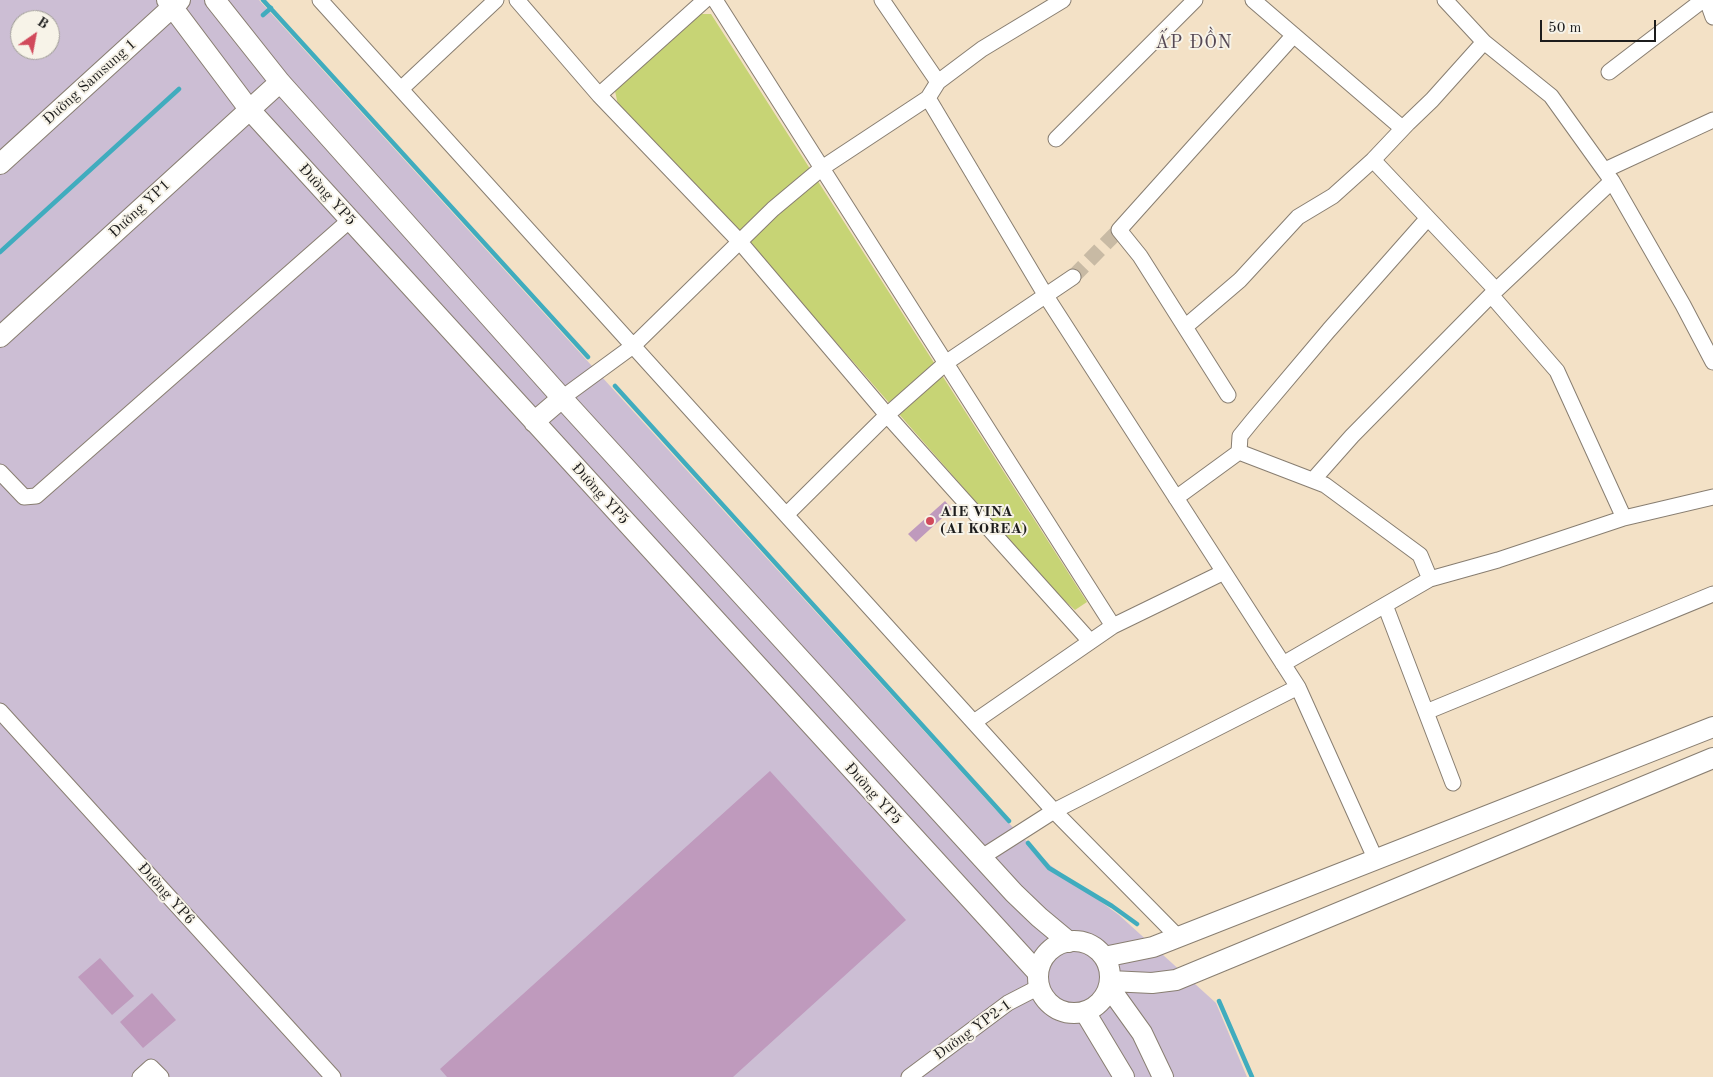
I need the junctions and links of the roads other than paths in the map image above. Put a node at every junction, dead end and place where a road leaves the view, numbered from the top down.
1 (215, 0) edge
2 (320, 0) edge
3 (496, 0) edge
4 (517, 0) edge
5 (704, 0) edge
6 (715, 0) edge
7 (882, 0) edge
8 (1063, 0) edge
9 (1195, 0) edge
10 (1253, 0) edge
11 (1445, 0) edge
12 (1703, 0) edge
13 (1708, 0) edge
14 (173, 2) edge
15 (1713, 17) edge
16 (1294, 35) junction
17 (1484, 42) junction
18 (1609, 72) dead end
19 (280, 82) junction
20 (938, 82) junction
21 (400, 89) junction
22 (599, 95) junction
23 (928, 98) junction
24 (249, 109) junction
25 (1713, 120) edge
26 (1402, 128) junction
27 (1056, 139) dead end
28 (1373, 160) junction
29 (0, 164) edge
30 (822, 168) junction
31 (1608, 176) junction
32 (1428, 218) junction
33 (350, 220) junction
34 (740, 242) junction
35 (1073, 277) tunnel mouth
36 (1493, 292) junction
37 (1046, 296) junction
38 (1185, 327) junction
39 (0, 338) edge
40 (633, 346) junction
41 (1713, 361) edge
42 (947, 362) junction
43 (1228, 395) dead end
44 (562, 398) junction
45 (887, 415) junction
46 (534, 422) junction
47 (1240, 452) junction
48 (0, 472) edge
49 (1313, 480) junction
50 (1713, 497) edge
51 (1176, 498) junction
52 (786, 514) junction
53 (1624, 518) junction
54 (1224, 572) junction
55 (1430, 579) junction
56 (1713, 594) edge
57 (1385, 605) junction
58 (1113, 626) junction
59 (1089, 640) junction
60 (1283, 664) junction
61 (1298, 687) junction
62 (0, 712) edge
63 (1426, 712) junction
64 (974, 722) junction
65 (1713, 727) edge
66 (1713, 758) edge
67 (1453, 783) dead end
68 (1054, 811) junction
69 (982, 857) junction
70 (1375, 858) junction
71 (1178, 937) junction
72 (1069, 942) junction
73 (1104, 957) junction
74 (1039, 980) junction
75 (1110, 984) junction
76 (1085, 1012) junction
77 (911, 1076) edge
78 (140, 1077) edge
79 (161, 1077) edge
80 (333, 1077) edge
81 (1124, 1077) edge
82 (1163, 1077) edge

1 - 19 main road
2 - 21 street
3 - 21 street
4 - 22 street
5 - 22 street
6 - 30 street
7 - 20 street
8 - 20 street
9 - 27 street
10 - 16 street
11 - 17 street
12 - 18 street
13 - 15 street
14 - 24 main road, Đường YP5
14 - 29 main road, Đường Samsung 1
16 - 26 street
16 - 38 street
17 - 26 street
17 - 31 street
19 - 24 main road, Đường YP1
19 - 44 main road
20 - 23 street
21 - 40 street
22 - 34 street
23 - 30 street
23 - 37 street
24 - 33 main road, Đường YP5
24 - 39 main road, Đường YP1
25 - 31 street
26 - 28 street
28 - 32 street
28 - 38 street
30 - 34 street
30 - 42 street
31 - 36 street
31 - 41 street
32 - 36 street
32 - 47 street
33 - 46 main road, Đường YP5
33 - 48 street
34 - 40 street
34 - 45 street
35 - 37 street
36 - 49 street
36 - 53 street
37 - 42 street
37 - 51 street
38 - 43 street
40 - 44 street
40 - 52 street
42 - 45 street
42 - 58 street
44 - 46 main road
44 - 69 main road
45 - 52 street
45 - 59 street
46 - 74 main road, Đường YP5
47 - 49 street
47 - 51 street
49 - 55 street
50 - 53 street
51 - 54 street
52 - 64 street
53 - 55 street
54 - 58 street
54 - 60 street
55 - 57 street
56 - 63 street
57 - 60 street
57 - 63 street
58 - 59 street
59 - 64 street
60 - 61 street
61 - 68 street
61 - 70 street
62 - 80 street, Đường YP6
63 - 67 street
64 - 68 street
65 - 70 main road
66 - 75 main road
68 - 69 street
68 - 71 street
69 - 72 main road
70 - 71 main road
71 - 73 main road
72 - 73 main road
72 - 74 main road
73 - 75 main road
74 - 76 main road
74 - 77 street, Đường YP2-1
75 - 76 main road
75 - 82 main road
76 - 81 main road
78 - 79 street

